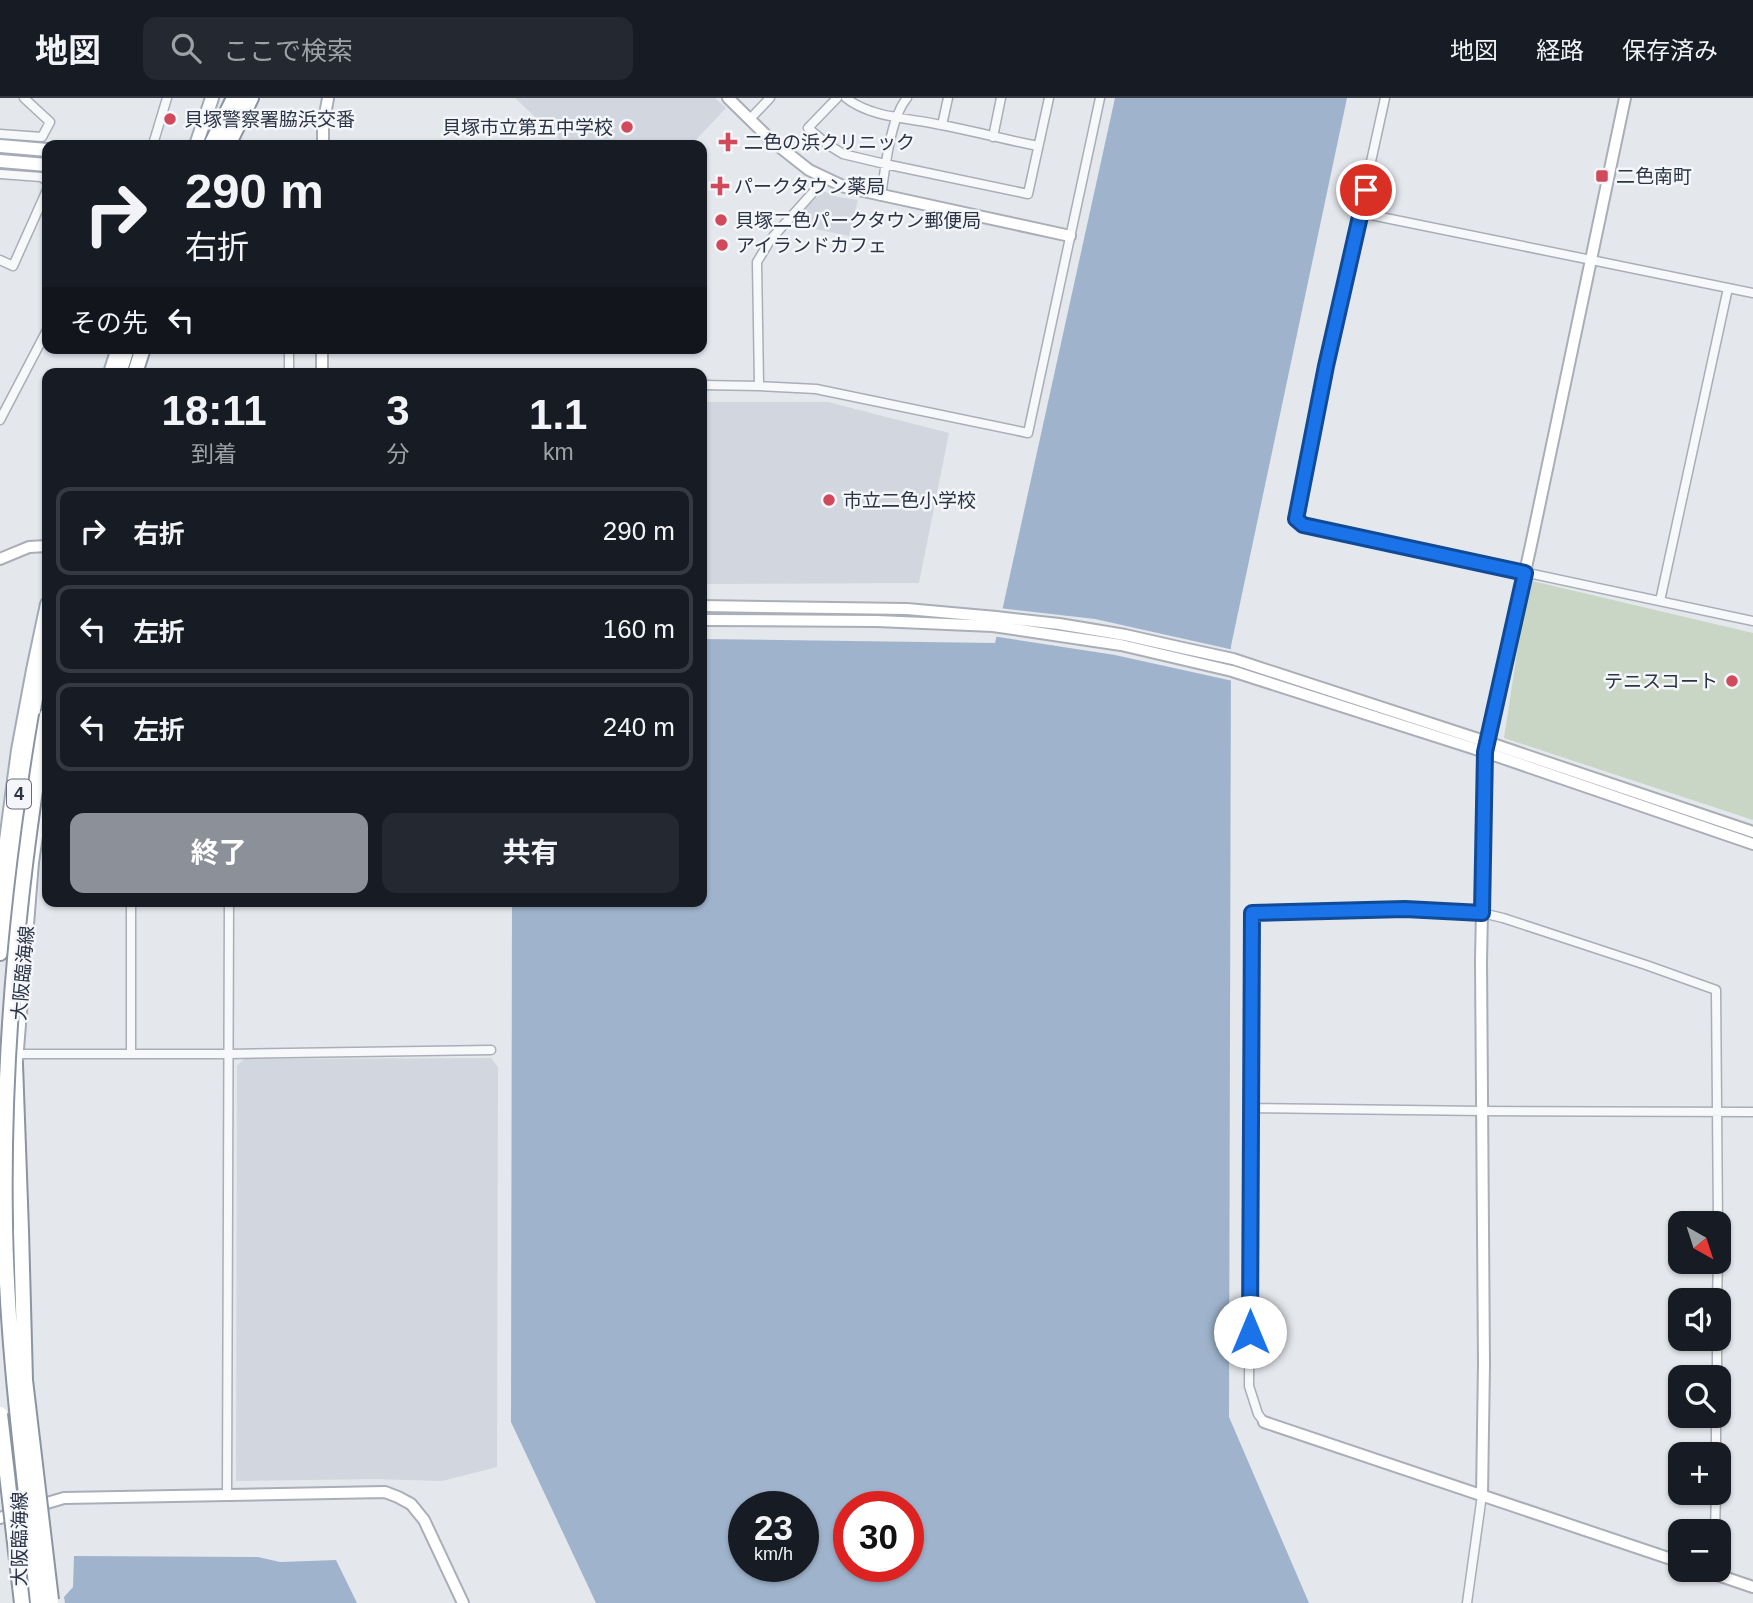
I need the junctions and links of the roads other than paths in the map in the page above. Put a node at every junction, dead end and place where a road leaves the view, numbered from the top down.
1 (24, 98) edge
2 (167, 98) edge
3 (212, 98) edge
4 (236, 98) edge
5 (251, 98) edge
6 (328, 98) edge
7 (728, 98) edge
8 (769, 98) edge
9 (837, 98) edge
10 (846, 98) edge
11 (907, 98) edge
12 (948, 98) edge
13 (1001, 98) edge
14 (1049, 98) edge
15 (1100, 98) edge
16 (1385, 98) edge
17 (1625, 98) edge
18 (897, 116) junction
19 (750, 119) junction
20 (942, 125) junction
21 (0, 134) edge
22 (993, 137) junction
23 (154, 140) edge
24 (198, 140) edge
25 (214, 140) edge
26 (227, 140) edge
27 (229, 140) edge
28 (323, 140) edge
29 (0, 146) edge
30 (1038, 146) junction
31 (42, 150) edge
32 (0, 161) edge
33 (885, 164) junction
34 (42, 165) edge
35 (1, 176) edge
36 (42, 178) edge
37 (825, 179) junction
38 (881, 196) junction
39 (42, 201) edge
40 (1361, 213) junction
41 (1070, 236) junction
42 (0, 260) edge
43 (1590, 260) junction
44 (1728, 288) junction
45 (1753, 293) edge
46 (42, 340) edge
47 (707, 385) edge
48 (759, 386) junction
49 (0, 420) edge
50 (42, 546) edge
51 (0, 559) edge
52 (1525, 573) junction
53 (1660, 601) junction
54 (707, 606) edge
55 (707, 621) edge
56 (995, 621) junction
57 (1753, 621) edge
58 (42, 632) edge
59 (42, 664) edge
60 (42, 747) edge
61 (1486, 747) junction
62 (42, 807) edge
63 (1753, 832) edge
64 (1753, 844) edge
65 (0, 886) edge
66 (131, 907) edge
67 (229, 907) edge
68 (1482, 913) junction
69 (0, 953) edge
70 (491, 1050) dead end
71 (131, 1054) junction
72 (229, 1054) junction
73 (16, 1059) junction
74 (1251, 1108) junction
75 (1483, 1111) junction
76 (1717, 1112) junction
77 (1753, 1112) edge
78 (1718, 1211) edge
79 (0, 1414) edge
80 (1264, 1422) joint
81 (227, 1495) junction
82 (1482, 1495) junction
83 (20, 1511) junction
84 (0, 1518) edge
85 (1668, 1558) edge
86 (1731, 1578) edge
87 (1753, 1587) edge
88 (21, 1603) edge
89 (38, 1603) edge
90 (51, 1603) edge
91 (463, 1603) edge
92 (1467, 1603) edge

1 - 21 street
2 - 23 street
3 - 24 main road
4 - 25 highway
4 - 26 main road
5 - 27 highway
6 - 28 street
7 - 19 street
8 - 19 street
9 - 33 street
10 - 18 street
11 - 18 street
12 - 20 street
13 - 22 street
14 - 30 street
15 - 41 street
16 - 40 street
17 - 43 street
18 - 20 street
18 - 33 street
19 - 37 street
20 - 22 street
22 - 30 street
29 - 31 main road
30 - 33 street
32 - 34 main road
33 - 38 street
35 - 36 street
37 - 38 street
37 - 48 street
38 - 41 street
39 - 42 street
40 - 43 street
40 - 52 street
41 - 48 street
43 - 44 street
43 - 52 street
44 - 45 street
44 - 53 street
46 - 49 street
47 - 48 street
50 - 51 street
52 - 53 street
52 - 61 street
53 - 57 street
54 - 56 street
55 - 56 street
56 - 61 street
58 - 65 main road
59 - 69 highway, 4
60 - 89 highway, 4, bridge
61 - 63 street
61 - 64 street
61 - 68 street
62 - 73 main road, 大阪臨海線
66 - 71 street
67 - 72 street
68 - 74 street
68 - 75 street
68 - 76 street
70 - 72 street
71 - 72 street
71 - 73 street
72 - 81 street
73 - 83 main road, 大阪臨海線
73 - 90 highway, bridge
74 - 75 street
74 - 80 street
75 - 76 street
75 - 82 street
76 - 77 street
76 - 78 street
79 - 88 highway, bridge
80 - 82 street
81 - 83 street
81 - 91 street
82 - 85 street
82 - 92 street
83 - 84 street
83 - 88 main road, 大阪臨海線
86 - 87 street

